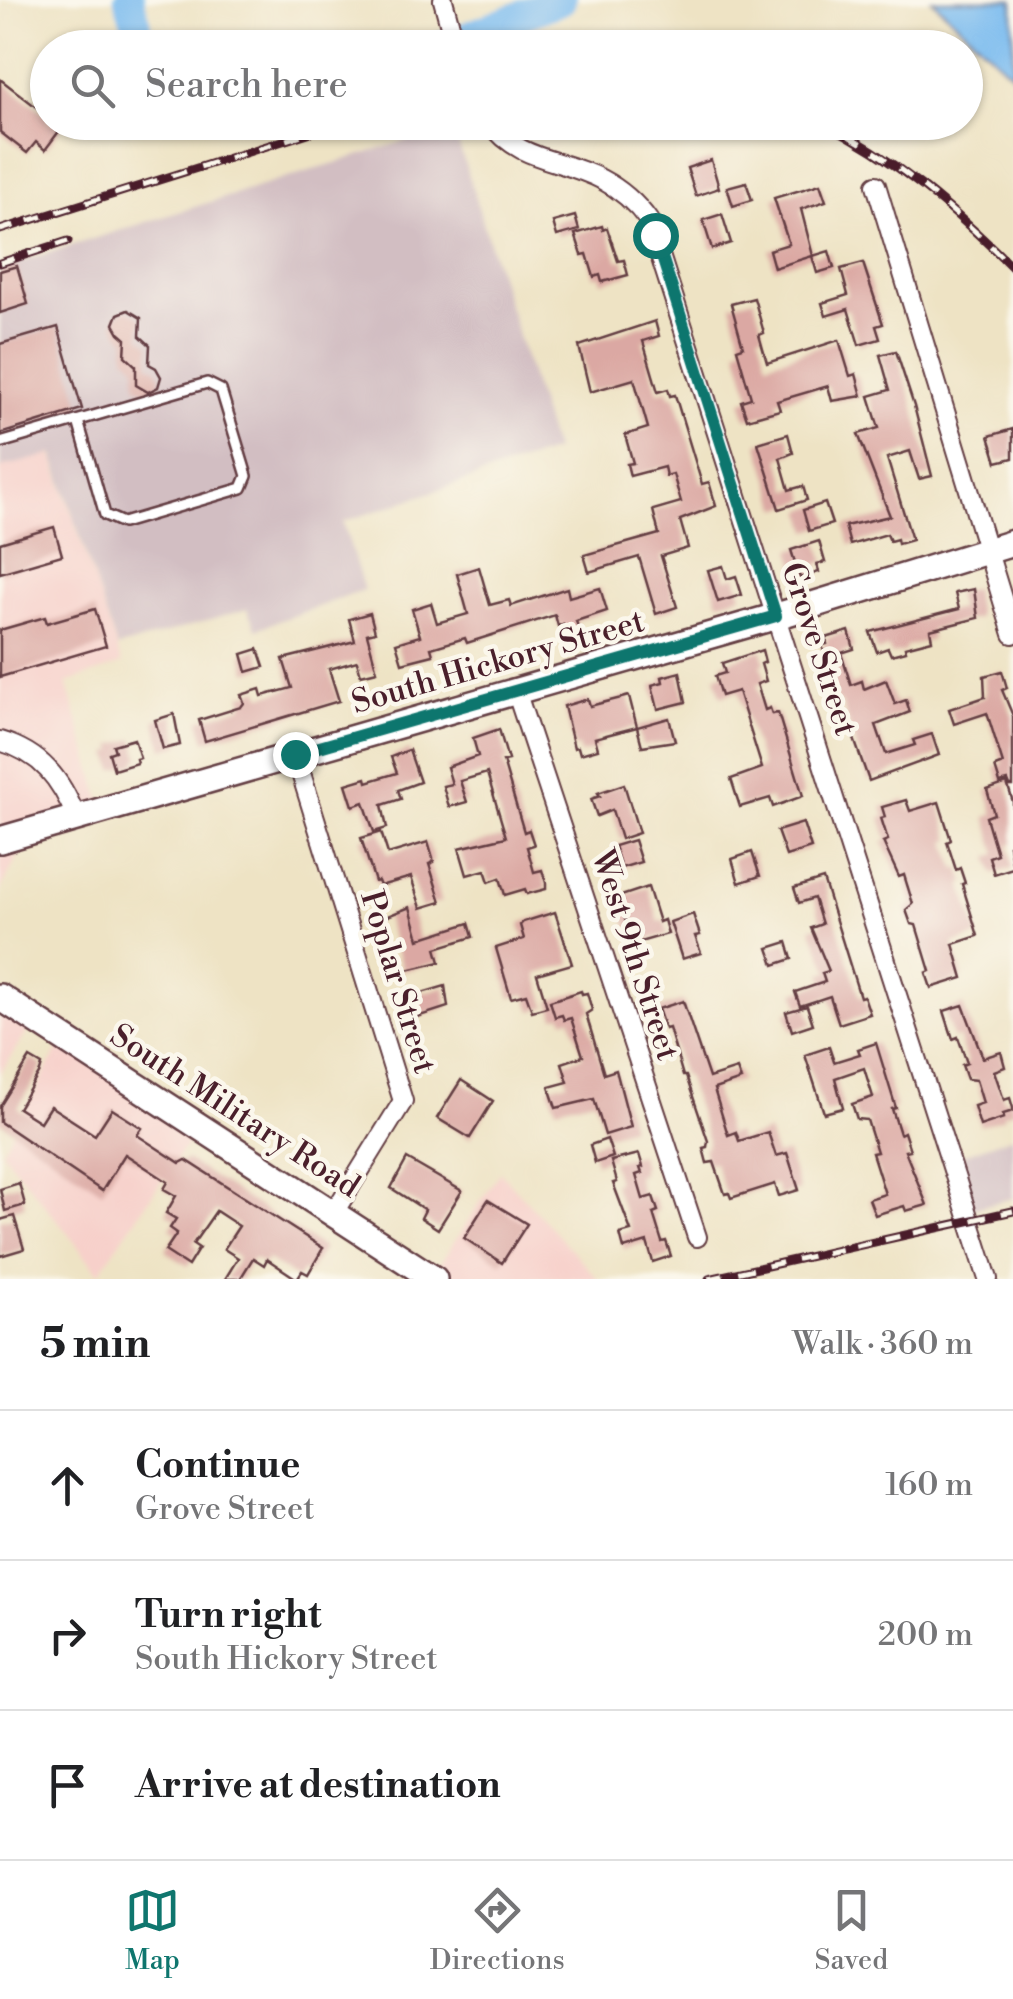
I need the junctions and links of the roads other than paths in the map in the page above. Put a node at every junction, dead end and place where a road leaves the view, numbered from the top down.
1 (444, 5) edge
2 (451, 30) edge
3 (506, 140) edge
4 (876, 185) dead end
5 (78, 421) junction
6 (0, 443) edge
7 (1013, 543) edge
8 (987, 552) junction
9 (776, 616) junction
10 (1013, 634) edge
11 (516, 691) junction
12 (0, 740) edge
13 (295, 754) junction
14 (76, 817) junction
15 (0, 840) edge
16 (0, 997) edge
17 (332, 1214) junction
18 (697, 1237) dead end
19 (434, 1279) edge
20 (988, 1279) edge

1 - 2 street
3 - 9 street, Grove Street
4 - 8 street
5 - 5 lane
5 - 6 lane
7 - 8 street, South Hickory Street
8 - 9 street, South Hickory Street
8 - 10 street
9 - 11 street, South Hickory Street
9 - 20 street, Grove Street
11 - 13 street, South Hickory Street
11 - 18 street, West 9th Street
12 - 14 street
13 - 14 street, South Hickory Street
13 - 17 street, Poplar Street
14 - 15 street, South Hickory Street
16 - 17 street, South Military Road
17 - 19 street, South Military Road

